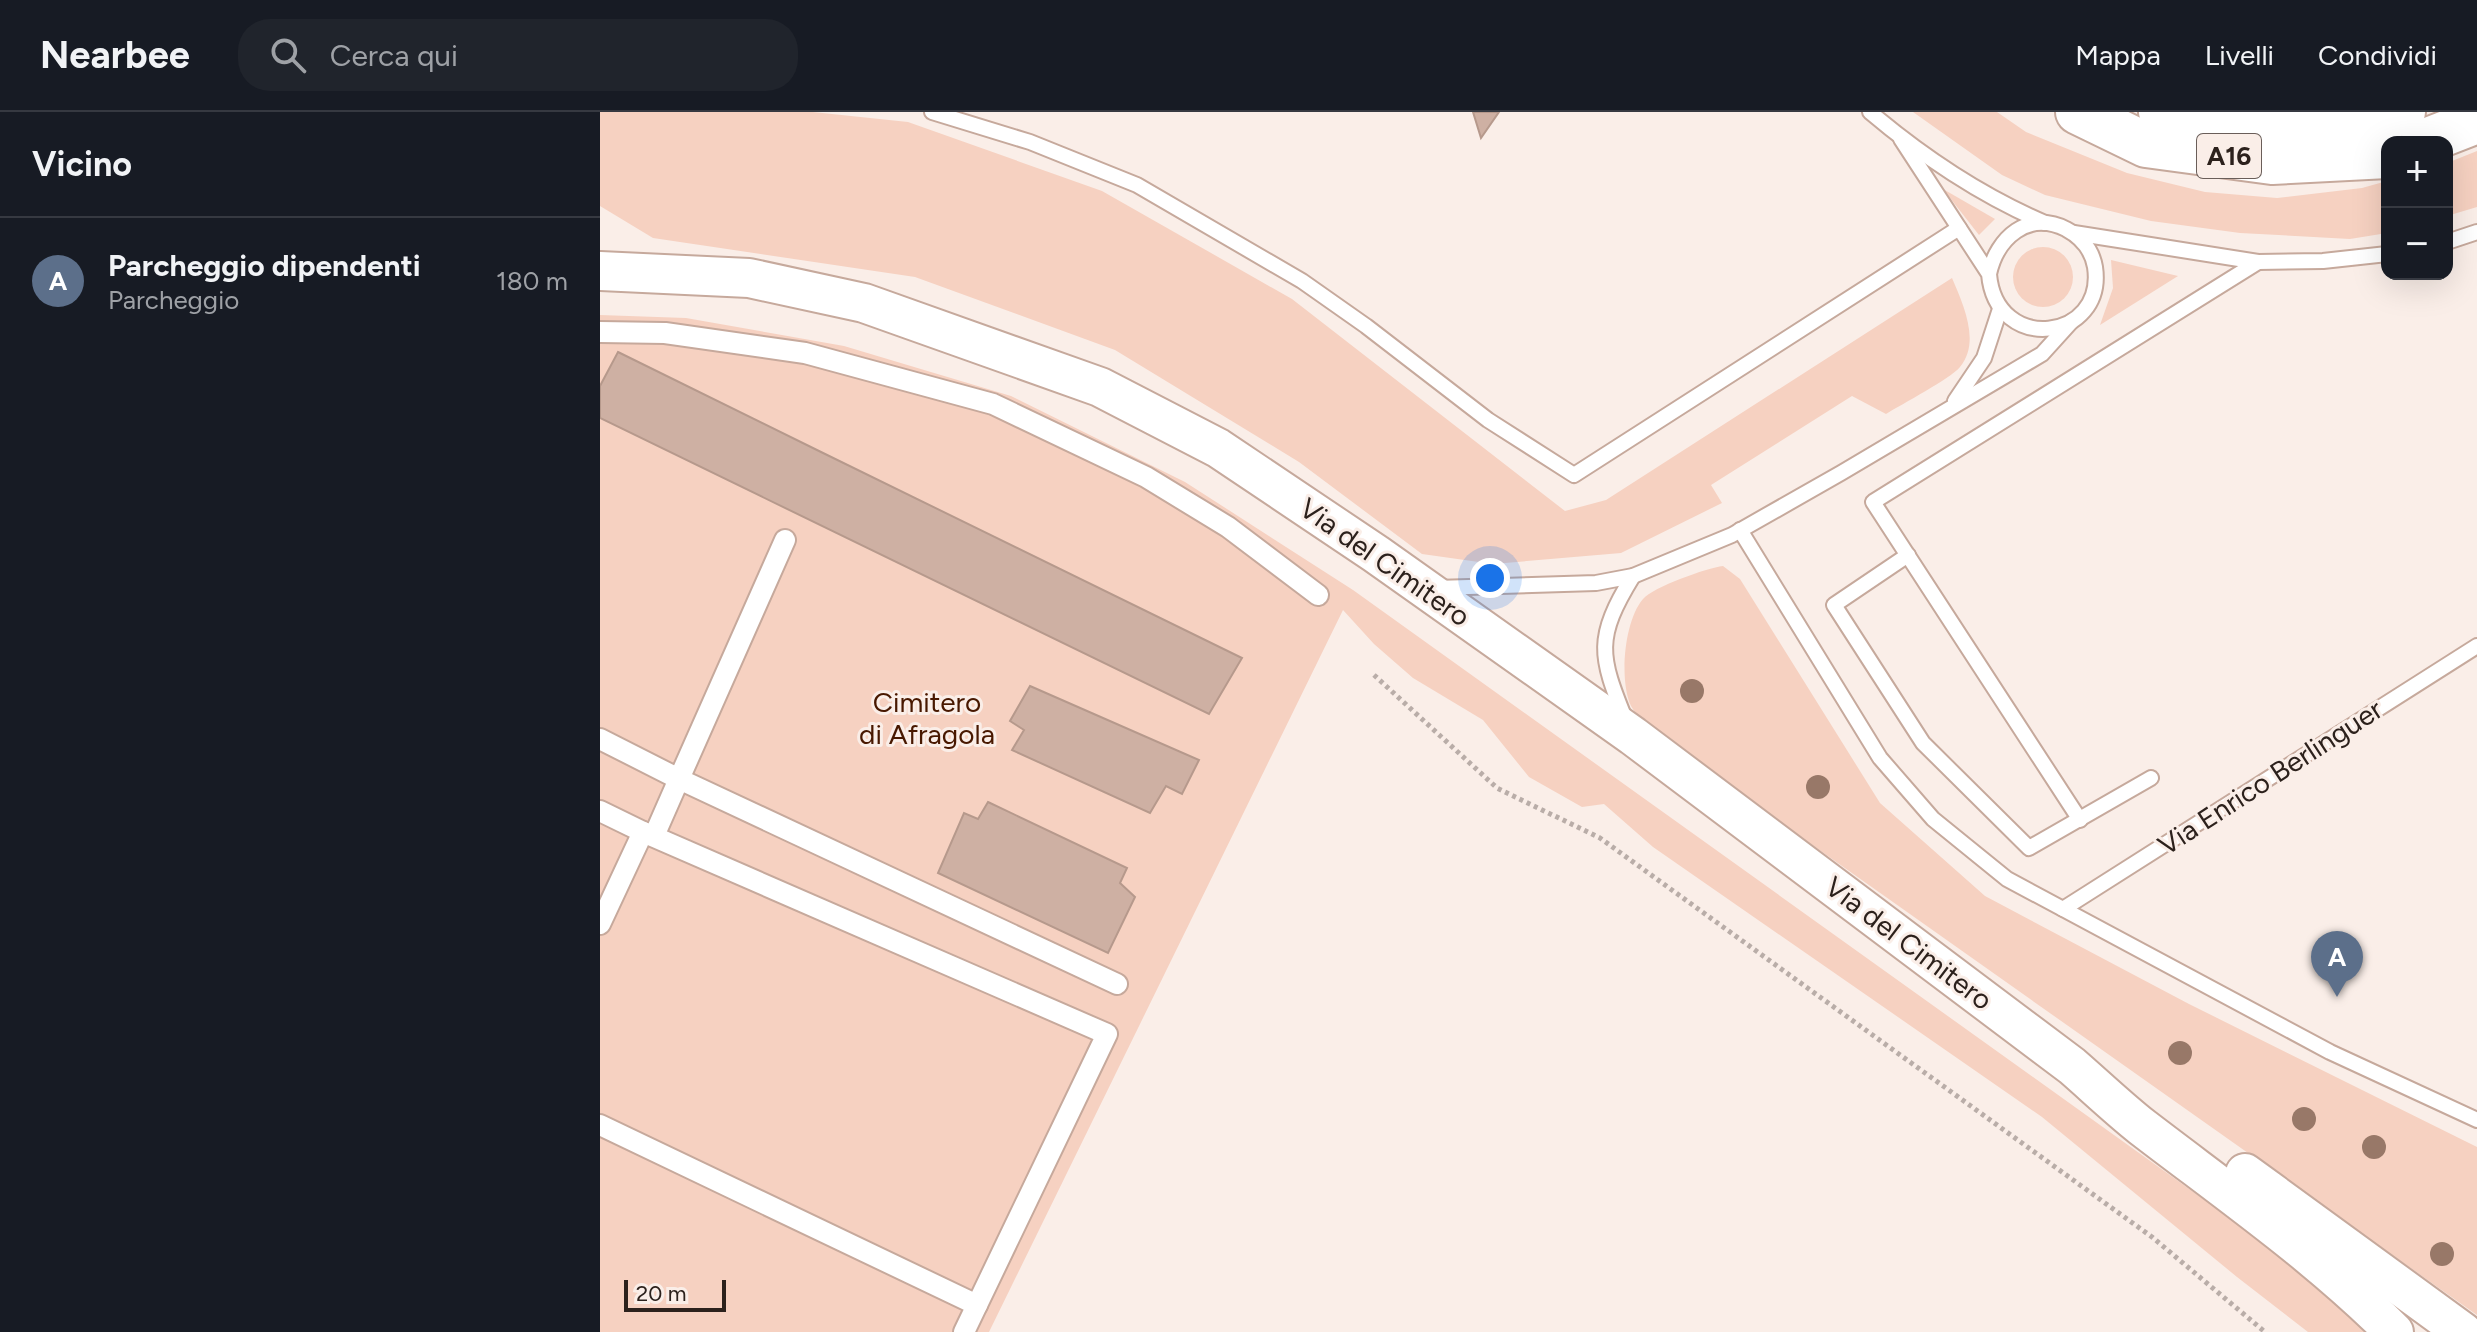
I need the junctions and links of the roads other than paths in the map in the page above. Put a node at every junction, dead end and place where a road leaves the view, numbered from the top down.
1 (932, 112) edge
2 (1870, 112) edge
3 (2078, 112) edge
4 (2161, 112) edge
5 (2403, 112) edge
6 (2477, 121) edge
7 (2438, 136) edge
8 (1901, 139) junction
9 (2381, 156) edge
10 (2045, 223) junction
11 (1959, 228) junction
12 (2477, 232) edge
13 (2074, 233) junction
14 (2453, 240) edge
15 (2381, 255) edge
16 (2258, 262) junction
17 (600, 271) edge
18 (1989, 274) junction
19 (2000, 309) junction
20 (2071, 322) junction
21 (600, 332) edge
22 (1950, 407) junction
23 (1740, 530) junction
24 (785, 540) dead end
25 (1908, 555) junction
26 (1633, 576) junction
27 (1425, 588) junction
28 (1318, 595) dead end
29 (2477, 646) edge
30 (1633, 736) junction
31 (600, 739) edge
32 (2151, 778) dead end
33 (679, 779) junction
34 (600, 811) edge
35 (2080, 820) junction
36 (649, 834) junction
37 (2063, 909) junction
38 (600, 924) edge
39 (1117, 984) dead end
40 (2072, 1066) junction
41 (2477, 1120) edge
42 (600, 1125) edge
43 (977, 1305) junction
44 (964, 1332) edge
45 (2394, 1332) edge
46 (2463, 1332) edge

1 - 11 lane
2 - 8 lane
3 - 9 highway, A16
4 - 5 highway, A16
6 - 7 highway
8 - 10 lane
8 - 11 lane
10 - 13 lane
10 - 18 lane
11 - 18 lane
12 - 14 lane
13 - 16 lane
13 - 20 lane
15 - 16 lane
16 - 25 lane
17 - 27 main road, Via del Cimitero
18 - 19 lane
19 - 20 lane
19 - 22 lane
20 - 22 lane
21 - 28 street
22 - 23 lane
23 - 26 lane
23 - 37 lane
24 - 33 street
25 - 35 lane
25 - 35 lane
26 - 27 lane
26 - 30 lane
27 - 30 main road, Via del Cimitero
29 - 37 lane, Via Enrico Berlinguer
30 - 40 main road, Via del Cimitero
31 - 33 street
32 - 35 lane
33 - 36 street
33 - 39 street
34 - 36 street
36 - 38 street
36 - 43 street
37 - 41 lane
40 - 45 main road
40 - 46 main road
42 - 43 street
43 - 44 street

